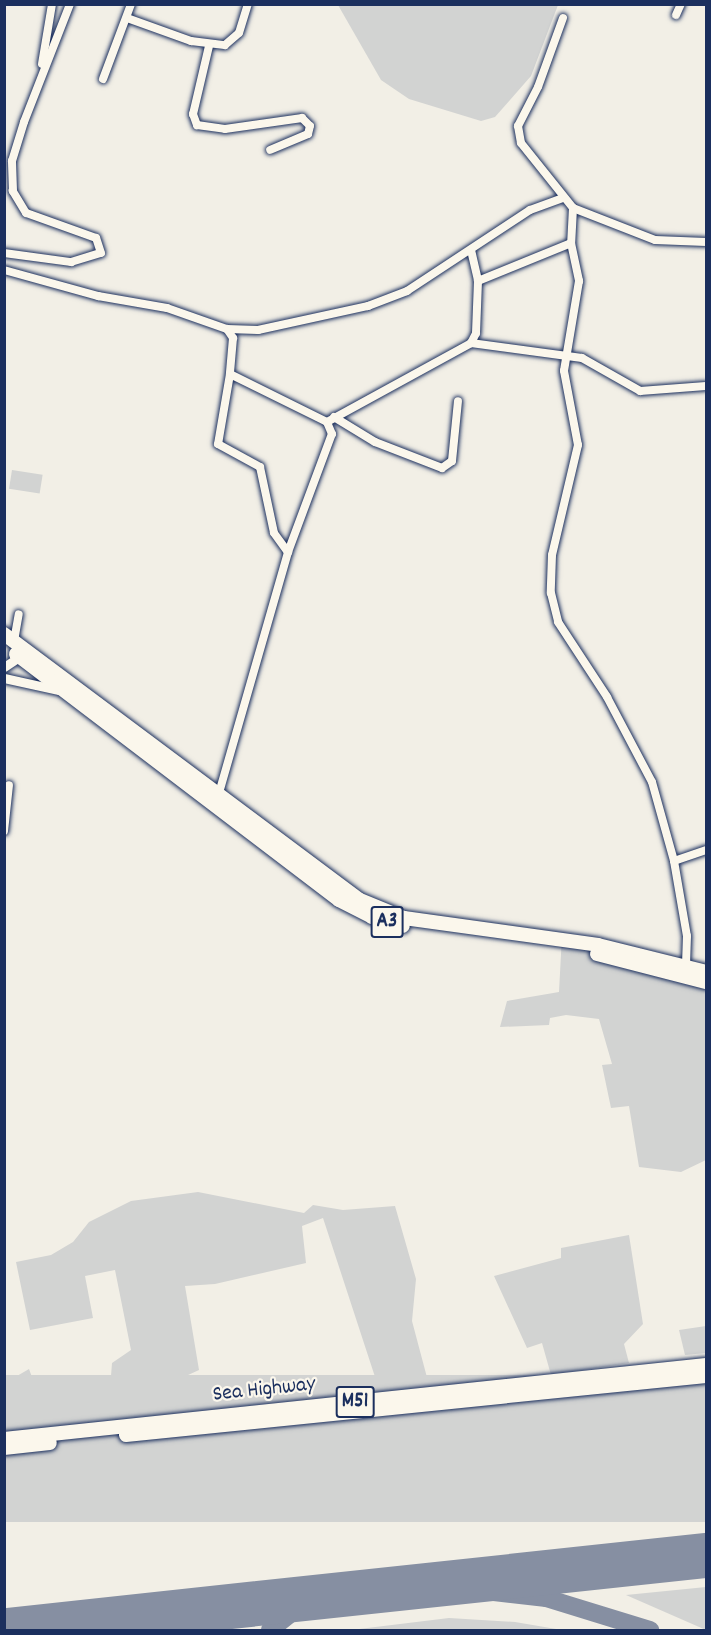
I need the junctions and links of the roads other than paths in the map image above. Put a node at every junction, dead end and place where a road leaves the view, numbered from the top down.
1 (52, 4) edge
2 (70, 4) edge
3 (131, 4) edge
4 (248, 4) edge
5 (681, 4) edge
6 (676, 15) dead end
7 (126, 18) junction
8 (563, 18) dead end
9 (209, 46) junction
10 (42, 68) junction
11 (103, 79) dead end
12 (270, 150) dead end
13 (563, 198) junction
14 (573, 208) junction
15 (706, 242) edge
16 (571, 243) junction
17 (471, 250) junction
18 (4, 253) edge
19 (4, 270) edge
20 (478, 281) junction
21 (227, 329) junction
22 (241, 330) junction
23 (232, 342) junction
24 (471, 343) junction
25 (564, 354) junction
26 (230, 374) junction
27 (706, 386) edge
28 (458, 401) dead end
29 (330, 419) junction
30 (288, 552) junction
31 (19, 614) dead end
32 (8, 640) edge
33 (10, 663) edge
34 (4, 678) edge
35 (64, 692) junction
36 (9, 785) dead end
37 (219, 794) junction
38 (4, 831) edge
39 (706, 850) edge
40 (674, 861) junction
41 (686, 966) junction
42 (706, 972) edge
43 (706, 982) edge
44 (706, 1365) edge
45 (706, 1376) edge
46 (4, 1438) edge
47 (4, 1448) edge

1 - 10 street
2 - 10 street
3 - 7 street
4 - 9 street
5 - 6 street
7 - 9 street
7 - 11 street
8 - 13 street
9 - 12 street
10 - 18 street
13 - 14 street
13 - 17 street
14 - 15 street
14 - 16 street
16 - 20 street
16 - 25 street
17 - 20 street
17 - 22 street
19 - 21 street
20 - 24 street
21 - 22 street
21 - 23 street
22 - 23 street
23 - 26 street
24 - 25 street
24 - 29 street
25 - 27 street
25 - 40 street
26 - 29 street
26 - 30 street
28 - 29 street
29 - 30 street
30 - 37 street
31 - 32 street
32 - 33 highway, A3
32 - 37 highway, A3
33 - 35 highway, A3
34 - 35 street
35 - 43 highway, A3
36 - 38 street
37 - 41 highway, A3
39 - 40 street
40 - 41 street
41 - 42 highway, A3
44 - 46 highway, Sea Highway / M51
45 - 47 highway, Sea Highway / M51

